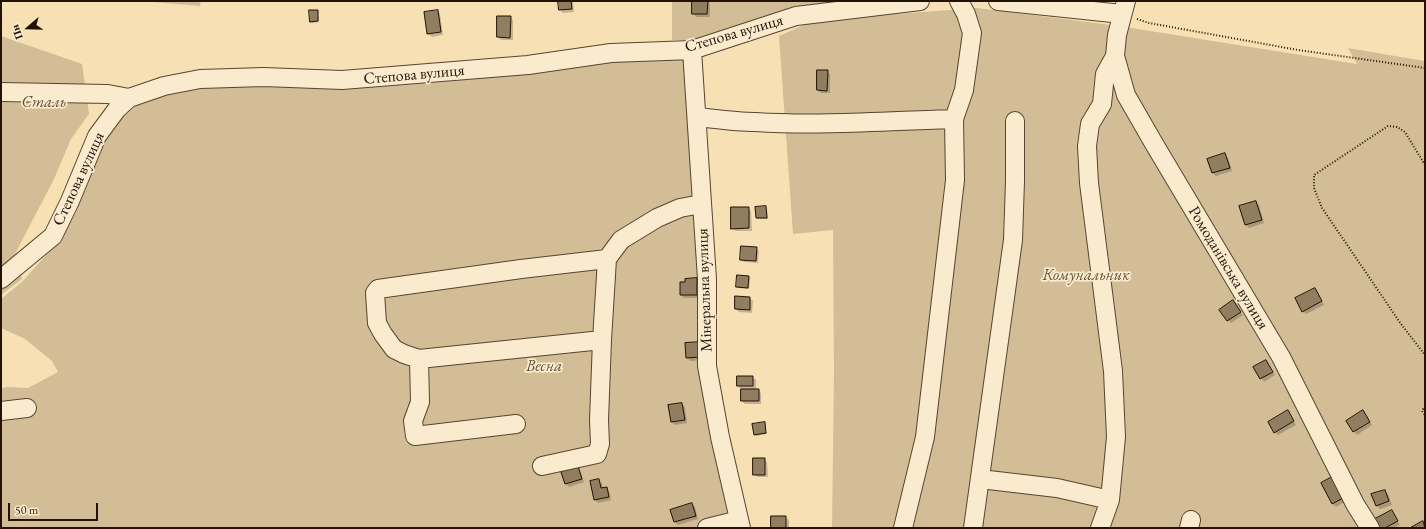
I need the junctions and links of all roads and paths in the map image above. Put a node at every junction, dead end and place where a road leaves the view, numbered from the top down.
1 (920, 1) edge
2 (959, 1) edge
3 (998, 1) edge
4 (1124, 7) edge
5 (797, 8) edge
6 (692, 50) junction
7 (1115, 56) junction
8 (1425, 68) edge
9 (1, 92) edge
10 (128, 98) junction
11 (697, 117) junction
12 (954, 118) junction
13 (1015, 121) dead end
14 (1425, 165) edge
15 (701, 204) junction
16 (607, 259) junction
17 (1, 279) edge
18 (602, 340) junction
19 (1425, 355) edge
20 (419, 359) junction
21 (1425, 406) edge
22 (27, 408) dead end
23 (1, 411) edge
24 (1425, 415) edge
25 (516, 424) dead end
26 (542, 466) dead end
27 (980, 479) junction
28 (1110, 500) junction
29 (740, 524) edge
30 (707, 528) edge
31 (903, 528) edge
32 (973, 528) edge
33 (1100, 528) edge
34 (1370, 528) edge

1 - 5 street, Степова вулиця
2 - 12 street
3 - 4 street
4 - 7 street, Ромоданівська вулиця
4 - 8 path
5 - 6 street, Степова вулиця
6 - 10 street, Степова вулиця
6 - 11 street, Мінеральна вулиця
7 - 28 street
7 - 34 street, Ромоданівська вулиця
9 - 10 street
10 - 17 street, Степова вулиця
11 - 12 street
11 - 15 street, Мінеральна вулиця
12 - 31 street
13 - 27 street
14 - 19 path
15 - 16 street
15 - 29 street, Мінеральна вулиця
16 - 18 street
16 - 20 street
18 - 20 street
18 - 26 street
20 - 25 street
21 - 24 path
22 - 23 street
27 - 28 street
27 - 32 street
28 - 33 street
29 - 30 street

